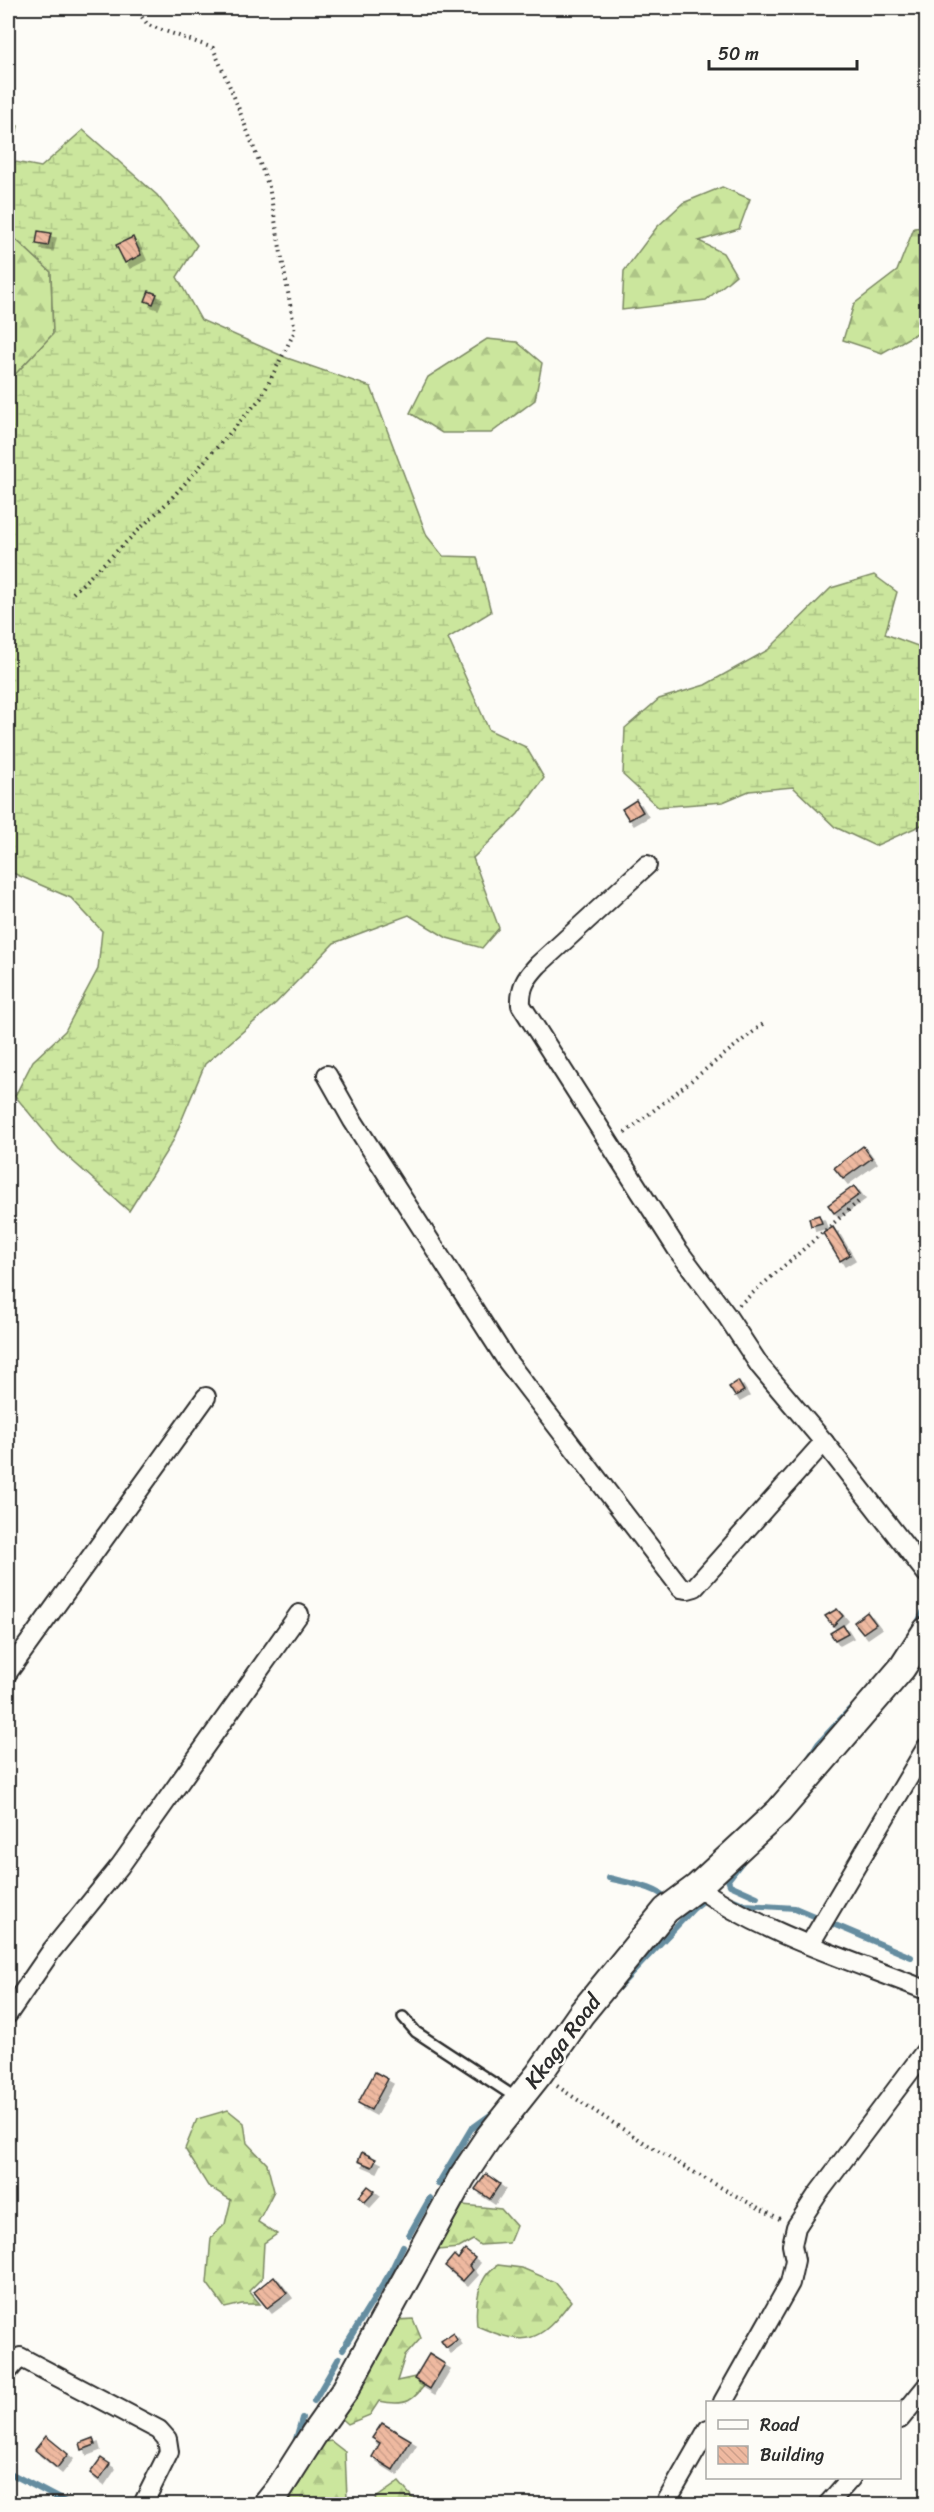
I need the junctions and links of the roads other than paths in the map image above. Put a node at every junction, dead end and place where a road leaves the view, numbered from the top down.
1 (647, 866) dead end
2 (327, 1076) dead end
3 (206, 1397) dead end
4 (824, 1442) junction
5 (927, 1573) edge
6 (299, 1614) dead end
7 (927, 1631) edge
8 (8, 1672) edge
9 (927, 1748) edge
10 (697, 1887) junction
11 (810, 1944) junction
12 (927, 1990) edge
13 (8, 2014) edge
14 (404, 2017) dead end
15 (927, 2050) edge
16 (518, 2098) junction
17 (14, 2353) edge
18 (8, 2371) edge
19 (927, 2387) edge
20 (724, 2401) edge
21 (901, 2418) edge
22 (706, 2433) edge
23 (850, 2479) edge
24 (143, 2505) edge
25 (267, 2505) edge
26 (665, 2505) edge
27 (828, 2505) edge

1 - 4 street
2 - 4 street
3 - 8 street
4 - 5 street
6 - 13 street
7 - 10 street, Kkaga Road
9 - 11 street
10 - 11 street
10 - 16 street, Kkaga Road
11 - 12 street
14 - 16 lane
15 - 20 street
16 - 25 street, Kkaga Road
17 - 18 street
17 - 24 street
19 - 21 street
22 - 26 street
23 - 27 street

